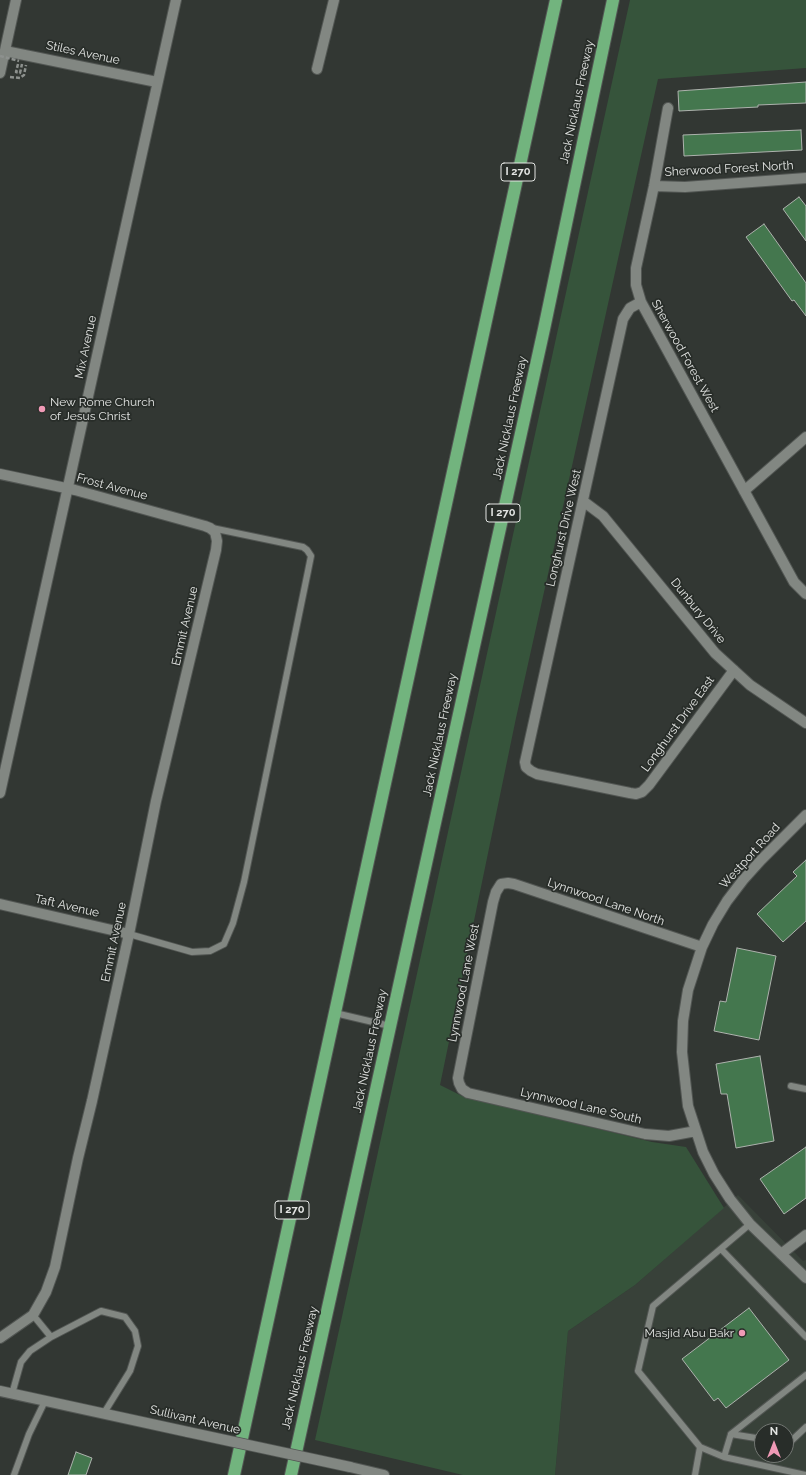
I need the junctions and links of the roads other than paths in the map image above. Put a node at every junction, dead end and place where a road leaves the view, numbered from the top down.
1 (16, 0) edge
2 (176, 0) edge
3 (334, 0) edge
4 (556, 0) edge
5 (613, 0) edge
6 (2, 54) edge
7 (317, 69) dead end
8 (4, 74) edge
9 (157, 82) junction
10 (668, 108) dead end
11 (806, 178) edge
12 (654, 186) junction
13 (641, 302) junction
14 (806, 437) edge
15 (0, 474) edge
16 (68, 489) junction
17 (744, 491) junction
18 (584, 501) junction
19 (213, 530) junction
20 (806, 594) edge
21 (734, 670) junction
22 (806, 723) edge
23 (642, 792) joint
24 (0, 793) edge
25 (806, 815) edge
26 (502, 884) joint
27 (0, 904) edge
28 (129, 934) junction
29 (702, 948) junction
30 (335, 1013) junction
31 (390, 1026) junction
32 (791, 1086) dead end
33 (462, 1089) joint
34 (806, 1089) edge
35 (696, 1131) junction
36 (750, 1224) junction
37 (806, 1235) edge
38 (721, 1249) junction
39 (781, 1254) junction
40 (806, 1278) edge
41 (32, 1315) junction
42 (51, 1337) junction
43 (806, 1337) edge
44 (0, 1338) edge
45 (806, 1375) edge
46 (3, 1394) edge
47 (45, 1401) junction
48 (104, 1413) junction
49 (806, 1428) edge
50 (731, 1434) junction
51 (754, 1438) edge
52 (794, 1439) edge
53 (700, 1447) junction
54 (724, 1457) junction
55 (14, 1475) edge
56 (234, 1475) edge
57 (290, 1475) edge
58 (384, 1475) edge
59 (695, 1475) edge
60 (806, 1475) edge

1 - 6 street
2 - 9 street, Mix Avenue
3 - 7 street
4 - 30 highway, I 270
5 - 31 highway, Jack Nicklaus Freeway / I 270
6 - 8 street
6 - 9 street, Stiles Avenue
9 - 16 street, Mix Avenue
10 - 12 street, Sherwood Forest West
11 - 12 street, Sherwood Forest North
12 - 13 street, Sherwood Forest West
13 - 17 street, Sherwood Forest West
13 - 18 street, Longhurst Drive West
14 - 17 street
15 - 16 street, Frost Avenue
16 - 19 street, Frost Avenue
16 - 24 street, Mix Avenue
17 - 20 street, Sherwood Forest West
18 - 21 street, Dunbury Drive
18 - 23 street, Longhurst Drive West
19 - 28 street, Emmit Avenue
19 - 28 lane
21 - 22 street, Dunbury Drive
21 - 23 street, Longhurst Drive East
25 - 29 street, Westport Road
26 - 29 street, Lynnwood Lane North
26 - 33 street, Lynnwood Lane West
27 - 28 street, Taft Avenue
28 - 41 street, Emmit Avenue
29 - 35 street, Westport Road
30 - 31 lane
30 - 56 highway, I 270
31 - 57 highway, Jack Nicklaus Freeway / I 270
32 - 34 lane
33 - 35 street, Lynnwood Lane South
35 - 36 street, Westport Road
36 - 38 lane
36 - 39 street, Westport Road
37 - 39 street
38 - 43 lane
38 - 53 lane
39 - 40 street, Westport Road
41 - 42 lane
41 - 44 street, Emmit Avenue
42 - 46 lane
42 - 48 lane
45 - 50 lane
46 - 47 street, Sullivant Avenue
47 - 48 street, Sullivant Avenue
47 - 55 lane
48 - 58 street, Sullivant Avenue, bridge
49 - 52 lane
50 - 51 lane
50 - 54 lane
53 - 54 lane
53 - 59 lane
54 - 60 lane

